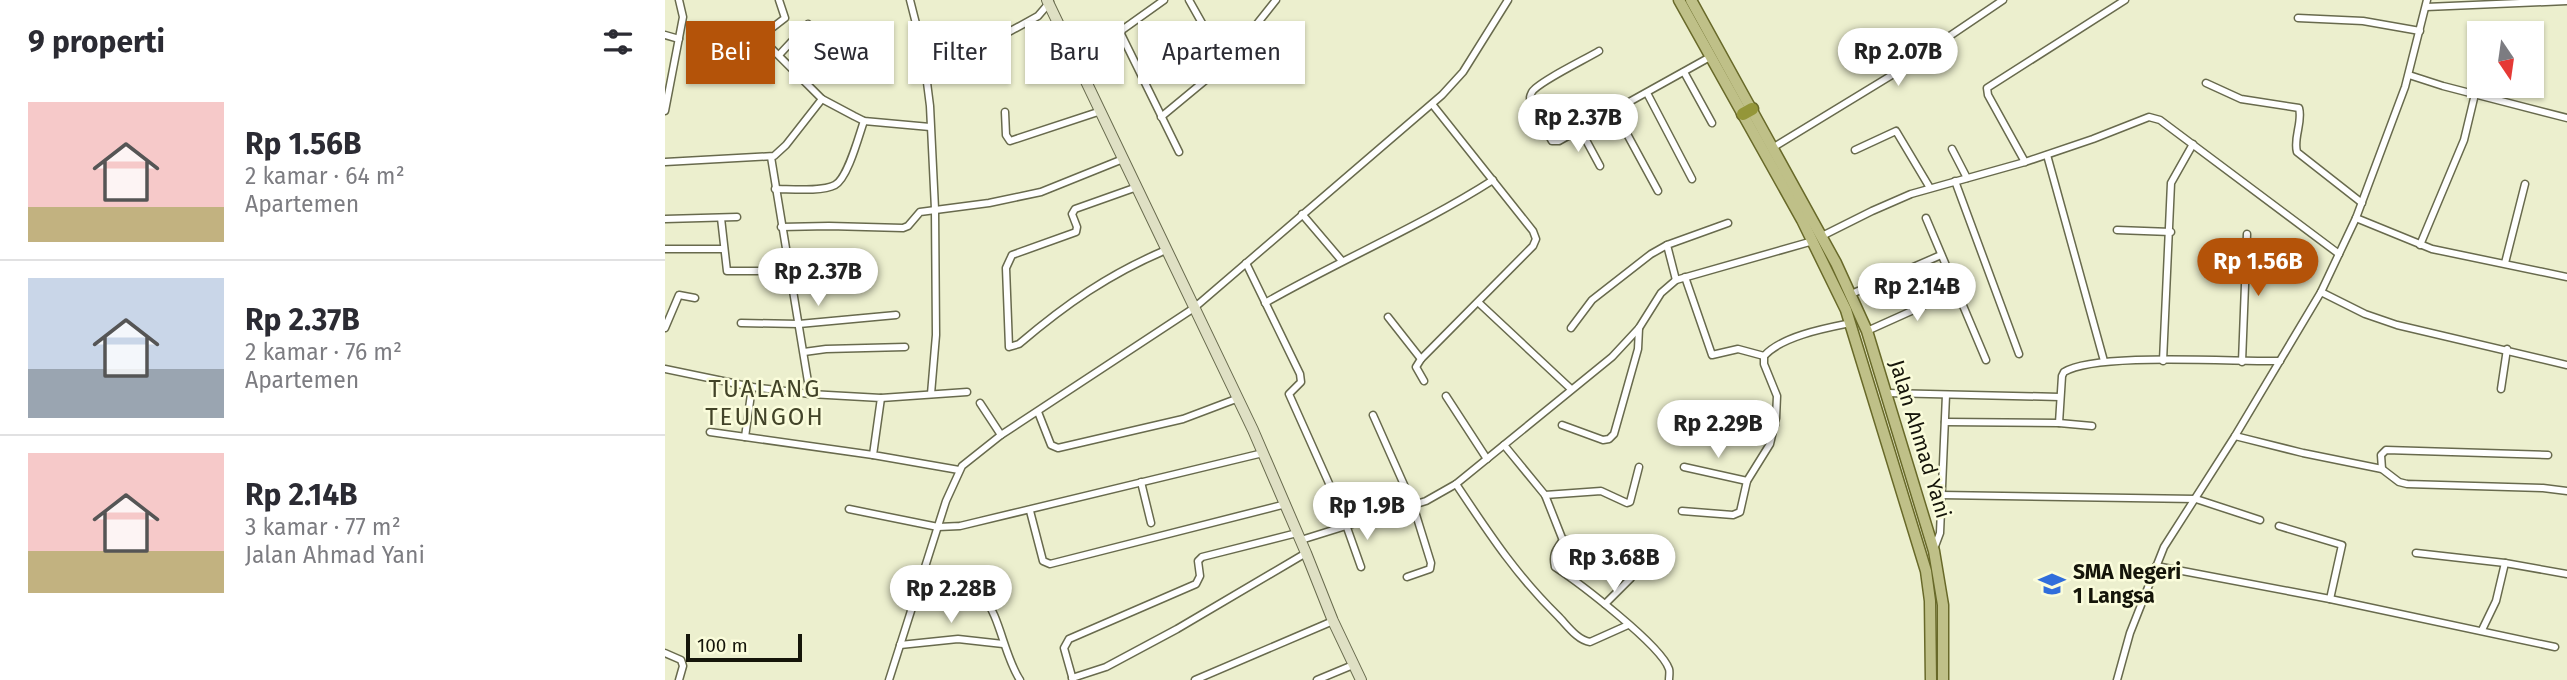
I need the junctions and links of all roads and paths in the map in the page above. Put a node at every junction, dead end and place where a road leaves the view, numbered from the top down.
1 (679, 0) edge
2 (779, 0) edge
3 (910, 0) edge
4 (1164, 0) edge
5 (1189, 0) edge
6 (1276, 0) edge
7 (1508, 0) edge
8 (1679, 0) edge
9 (1691, 0) edge
10 (2003, 0) edge
11 (2125, 0) edge
12 (1049, 1) edge
13 (2567, 1) edge
14 (2426, 4) edge
15 (2298, 18) dead end
16 (1201, 21) edge
17 (1259, 21) edge
18 (775, 25) edge
19 (1011, 31) edge
20 (2420, 31) junction
21 (665, 34) edge
22 (679, 39) junction
23 (789, 44) edge
24 (775, 51) edge
25 (1599, 51) dead end
26 (779, 55) junction
27 (1710, 57) junction
28 (789, 65) edge
29 (1684, 72) junction
30 (2409, 75) junction
31 (2206, 83) dead end
32 (808, 84) edge
33 (1201, 84) edge
34 (2467, 92) edge
35 (1647, 93) junction
36 (2474, 98) edge
37 (2490, 98) edge
38 (822, 99) junction
39 (1432, 104) junction
40 (1101, 110) junction
41 (1614, 110) junction
42 (665, 111) edge
43 (1005, 112) dead end
44 (1748, 112) junction
45 (1161, 117) junction
46 (2567, 118) edge
47 (864, 121) junction
48 (1712, 123) dead end
49 (930, 127) junction
50 (1580, 129) junction
51 (2193, 144) junction
52 (1774, 147) junction
53 (1952, 149) dead end
54 (1855, 150) dead end
55 (1179, 152) dead end
56 (2046, 155) junction
57 (771, 157) junction
58 (1123, 159) junction
59 (665, 162) edge
60 (2025, 162) junction
61 (1600, 166) dead end
62 (1692, 178) dead end
63 (1967, 178) junction
64 (1493, 180) junction
65 (1955, 181) junction
66 (2525, 184) dead end
67 (1136, 187) junction
68 (1930, 188) junction
69 (775, 189) junction
70 (1658, 191) dead end
71 (2362, 203) junction
72 (935, 209) junction
73 (1302, 214) junction
74 (737, 217) dead end
75 (721, 218) junction
76 (1926, 218) dead end
77 (2356, 218) junction
78 (665, 219) edge
79 (1728, 223) dead end
80 (781, 227) junction
81 (2117, 230) dead end
82 (2171, 232) junction
83 (2247, 234) dead end
84 (1817, 239) junction
85 (1667, 245) junction
86 (2420, 245) junction
87 (665, 249) edge
88 (724, 249) junction
89 (1166, 250) junction
90 (2339, 254) junction
91 (1941, 255) junction
92 (1342, 261) junction
93 (1246, 263) junction
94 (2505, 263) junction
95 (758, 271) dead end
96 (1685, 277) junction
97 (2567, 277) edge
98 (1676, 280) junction
99 (1956, 291) junction
100 (2321, 292) junction
101 (1847, 297) junction
102 (695, 298) dead end
103 (1265, 303) junction
104 (1479, 303) junction
105 (1194, 308) junction
106 (896, 315) dead end
107 (1388, 317) dead end
108 (741, 323) dead end
109 (1851, 323) junction
110 (799, 324) junction
111 (665, 328) edge
112 (1571, 328) dead end
113 (1639, 328) junction
114 (1867, 331) junction
115 (905, 347) dead end
116 (2507, 349) junction
117 (804, 352) junction
118 (2019, 354) dead end
119 (1764, 355) junction
120 (1422, 359) junction
121 (1986, 360) dead end
122 (2104, 361) junction
123 (2163, 361) junction
124 (2280, 361) junction
125 (2242, 362) junction
126 (2567, 365) edge
127 (665, 369) edge
128 (1424, 381) dead end
129 (752, 387) junction
130 (1571, 389) junction
131 (2501, 390) dead end
132 (967, 391) dead end
133 (1887, 393) junction
134 (810, 394) junction
135 (931, 394) junction
136 (1946, 395) junction
137 (1446, 396) dead end
138 (2060, 397) junction
139 (881, 398) junction
140 (1236, 399) junction
141 (980, 403) dead end
142 (1038, 412) junction
143 (1373, 415) dead end
144 (1723, 420) dead end
145 (1945, 422) junction
146 (2059, 423) junction
147 (1562, 425) dead end
148 (1775, 425) junction
149 (2092, 426) dead end
150 (710, 432) dead end
151 (1001, 435) junction
152 (2235, 436) junction
153 (745, 437) junction
154 (1504, 445) junction
155 (1263, 453) junction
156 (2548, 454) dead end
157 (873, 455) junction
158 (1487, 459) junction
159 (1639, 467) dead end
160 (1684, 467) dead end
161 (2382, 469) junction
162 (959, 470) junction
163 (1747, 481) junction
164 (1141, 482) junction
165 (1456, 484) junction
166 (2567, 491) edge
167 (1545, 495) junction
168 (1941, 495) junction
169 (2196, 499) junction
170 (1286, 505) junction
171 (1413, 505) junction
172 (849, 509) dead end
173 (1030, 511) junction
174 (1682, 511) dead end
175 (2260, 520) dead end
176 (1151, 523) dead end
177 (1347, 525) junction
178 (2279, 526) dead end
179 (938, 527) junction
180 (1299, 537) junction
181 (1563, 540) junction
182 (1934, 551) junction
183 (1306, 552) junction
184 (2416, 552) dead end
185 (1599, 553) dead end
186 (2505, 563) junction
187 (2156, 566) junction
188 (1361, 567) dead end
189 (2567, 574) edge
190 (1407, 577) dead end
191 (1631, 578) dead end
192 (916, 595) junction
193 (2330, 599) junction
194 (1605, 604) junction
195 (1333, 621) junction
196 (1628, 625) junction
197 (2482, 630) junction
198 (1003, 644) junction
199 (900, 645) junction
200 (2555, 647) dead end
201 (665, 653) edge
202 (1353, 665) junction
203 (1072, 679) edge
204 (679, 680) edge
205 (889, 680) edge
206 (1020, 680) edge
207 (1195, 680) edge
208 (1317, 680) edge
209 (1361, 680) edge
210 (1669, 680) edge
211 (1931, 680) edge
212 (1943, 680) edge
213 (2117, 680) edge

1 - 22 street
2 - 18 street
3 - 49 street
4 - 45 street
5 - 16 street
6 - 17 street
7 - 39 street
8 - 27 main road
9 - 44 main road, Jalan Ahmad Yani
10 - 52 street
11 - 60 street
12 - 19 street
12 - 40 main road
13 - 14 street
14 - 20 street
15 - 20 street
20 - 30 street
21 - 22 street
22 - 42 street
23 - 26 street
24 - 26 street
25 - 50 street
26 - 28 street
27 - 29 street
27 - 44 main road
29 - 35 street
29 - 48 street
30 - 34 street
30 - 71 street
31 - 71 street
32 - 38 street
33 - 45 street
35 - 41 street
35 - 62 street
36 - 86 street
37 - 46 street
38 - 47 street
38 - 57 street
39 - 64 street
39 - 73 street
40 - 43 street
40 - 58 main road
41 - 50 street
41 - 70 street
44 - 52 main road, Jalan Ahmad Yani
44 - 84 main road
45 - 55 street
47 - 49 street
47 - 69 street
49 - 72 street
50 - 61 street
51 - 56 street
51 - 82 street
51 - 90 street
52 - 84 main road, Jalan Ahmad Yani
53 - 63 street
54 - 68 street
56 - 60 street
56 - 122 street
57 - 59 street
57 - 69 street
58 - 67 main road
58 - 72 street
60 - 63 street
63 - 65 street
64 - 92 street
64 - 104 street
65 - 68 street
65 - 118 street
66 - 94 street
67 - 89 main road
67 - 89 street
68 - 84 street
69 - 80 street
71 - 77 street
72 - 80 street
72 - 135 street
73 - 92 street
73 - 93 street
74 - 75 street
75 - 78 street
75 - 88 street
76 - 91 street
77 - 86 street
77 - 90 street
79 - 85 street
80 - 110 street
81 - 82 street
82 - 123 street
83 - 125 street
84 - 96 street
84 - 101 main road, Jalan Ahmad Yani
85 - 98 street
85 - 112 street
86 - 94 street
87 - 88 street
88 - 95 street
89 - 105 main road
90 - 100 street
91 - 99 street
91 - 101 street
92 - 103 street
93 - 103 street
93 - 105 street
94 - 97 street
96 - 98 street
96 - 119 street
98 - 113 street
99 - 114 street
99 - 121 street
100 - 116 street
100 - 124 street
101 - 109 main road
101 - 114 main road, Jalan Ahmad Yani
102 - 111 street
103 - 177 street
104 - 120 street
104 - 130 street
105 - 140 main road
105 - 142 street
106 - 110 street
107 - 120 street
108 - 110 street
109 - 119 street
109 - 211 main road
110 - 117 street
113 - 130 street
113 - 147 street
114 - 133 main road, Jalan Ahmad Yani
115 - 117 street
116 - 126 street
116 - 131 street
117 - 134 street
119 - 148 street
120 - 128 street
122 - 123 street
122 - 138 street
123 - 125 street
124 - 125 street
124 - 152 street
127 - 129 street
129 - 134 street
129 - 153 street
130 - 154 street
132 - 135 street
133 - 136 street
133 - 182 main road, Jalan Ahmad Yani
134 - 139 street
135 - 139 street
136 - 138 street
136 - 145 street
137 - 158 street
138 - 146 street
139 - 157 street
140 - 142 street
140 - 155 main road
141 - 151 street
142 - 151 street
143 - 171 street
144 - 148 street
145 - 146 street
145 - 168 street
146 - 149 street
148 - 163 street
150 - 153 street
151 - 162 street
152 - 161 street
152 - 169 street
153 - 157 street
154 - 158 street
154 - 167 street
155 - 164 street
155 - 170 main road
156 - 161 street
157 - 162 street
158 - 165 street
159 - 167 street
160 - 163 street
161 - 166 street
162 - 179 street
163 - 174 street
164 - 173 street
164 - 176 street
165 - 171 street
165 - 196 street
167 - 181 street
168 - 169 street
168 - 182 street
169 - 175 street
169 - 187 street
170 - 173 street
170 - 180 main road
171 - 177 street
171 - 190 street
172 - 179 street
173 - 179 street
177 - 180 street
177 - 188 street
178 - 193 street
179 - 192 street
180 - 183 main road
180 - 203 street
181 - 185 street
181 - 194 street
182 - 212 main road, Jalan Ahmad Yani
183 - 195 main road
183 - 203 street
184 - 186 street
186 - 189 street
186 - 197 street
187 - 193 street
187 - 213 street
191 - 194 street
192 - 198 street
192 - 199 street
193 - 197 street
194 - 196 street
195 - 202 main road
195 - 207 street
196 - 210 street
197 - 200 street
198 - 199 street
198 - 206 street
199 - 205 street
201 - 204 street
202 - 208 street
202 - 209 main road

